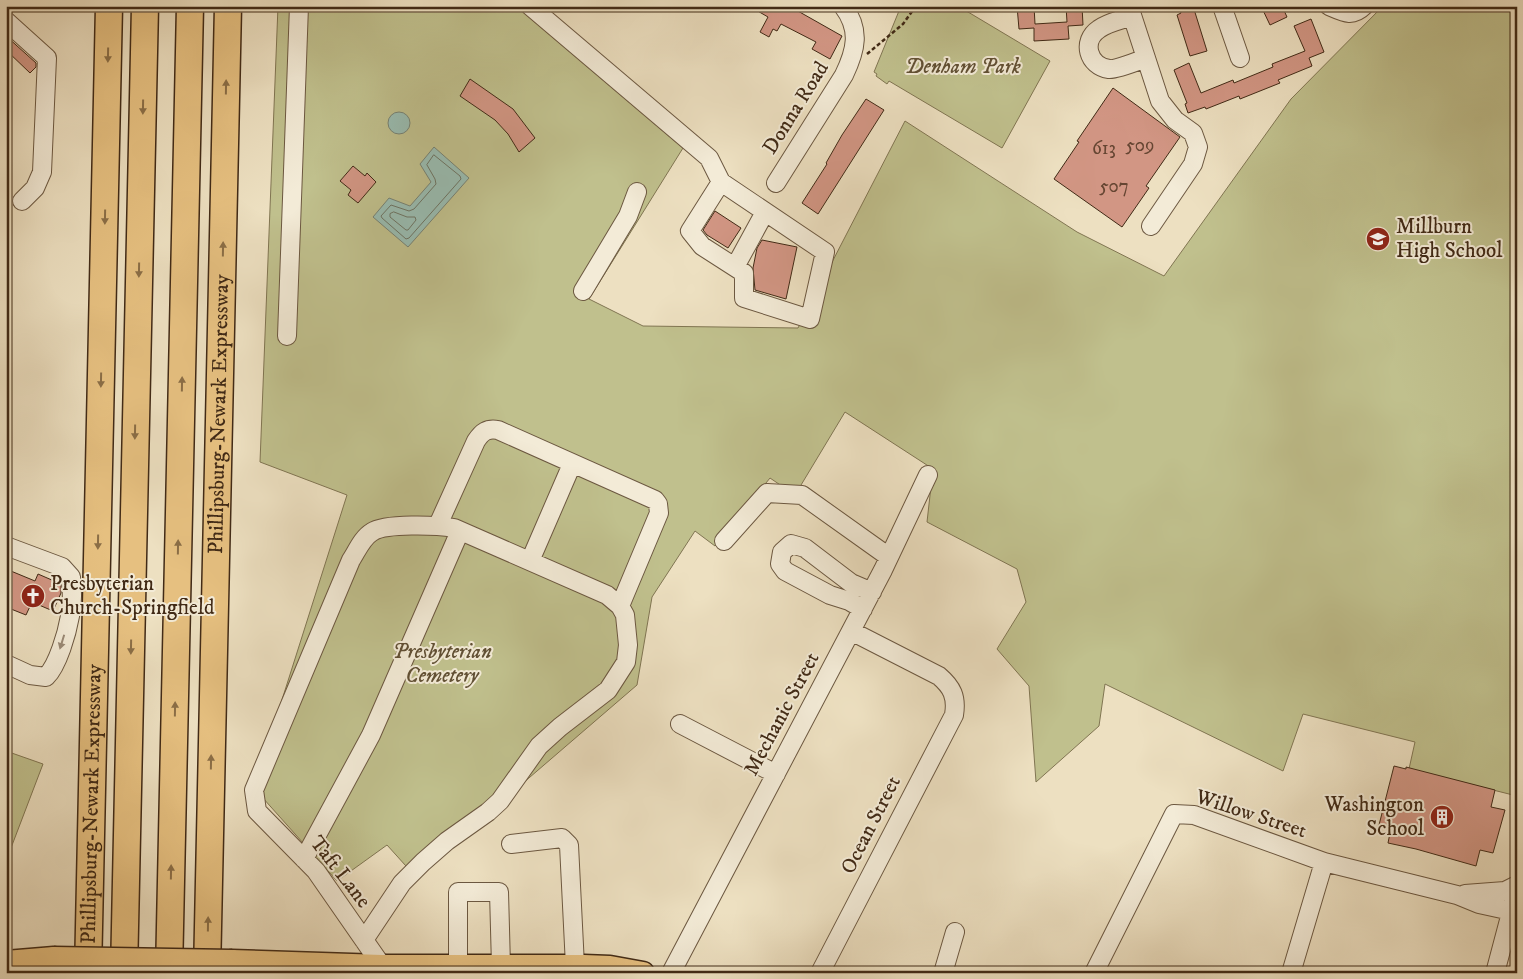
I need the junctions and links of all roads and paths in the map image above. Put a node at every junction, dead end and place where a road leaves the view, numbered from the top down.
1 (109, 6) edge
2 (145, 6) edge
3 (190, 6) edge
4 (228, 6) edge
5 (299, 6) edge
6 (530, 6) edge
7 (843, 6) edge
8 (916, 6) edge
9 (1222, 6) edge
10 (1329, 6) edge
11 (1364, 6) edge
12 (1130, 11) edge
13 (6, 21) edge
14 (853, 56) junction
15 (1146, 58) junction
16 (1240, 58) dead end
17 (721, 182) junction
18 (776, 183) dead end
19 (637, 192) dead end
20 (22, 201) dead end
21 (765, 212) junction
22 (1151, 226) dead end
23 (735, 267) junction
24 (583, 291) dead end
25 (287, 336) dead end
26 (572, 464) junction
27 (928, 475) dead end
28 (438, 525) junction
29 (460, 531) junction
30 (724, 542) dead end
31 (6, 546) edge
32 (889, 557) junction
33 (530, 561) junction
34 (872, 592) junction
35 (620, 606) junction
36 (863, 609) junction
37 (851, 631) junction
38 (6, 664) edge
39 (680, 724) dead end
40 (776, 774) junction
41 (511, 844) dead end
42 (304, 859) junction
43 (1324, 862) junction
44 (1517, 884) edge
45 (1517, 890) edge
46 (1457, 895) junction
47 (1511, 911) junction
48 (955, 932) dead end
49 (364, 940) junction
50 (6, 962) edge
51 (575, 966) junction
52 (396, 968) edge
53 (504, 968) edge
54 (456, 969) edge
55 (636, 972) edge
56 (88, 973) edge
57 (124, 973) edge
58 (169, 973) edge
59 (207, 973) edge
60 (671, 973) edge
61 (820, 973) edge
62 (943, 973) edge
63 (1094, 973) edge
64 (1292, 973) edge
65 (1495, 973) edge

1 -> 56 highway, Phillipsburg-Newark Expressway
2 -> 57 highway, Phillipsburg-Newark Expressway
58 -> 3 highway, Phillipsburg-Newark Expressway
59 -> 4 highway, Phillipsburg-Newark Expressway
5 - 25 street
6 - 17 street
7 - 14 street
8 - 14 path
9 - 16 street
10 - 11 street
12 - 15 street
12 - 15 street
13 - 20 street
14 - 18 street, Donna Road
15 - 22 street
17 - 21 street
17 - 23 street
19 - 24 street
21 - 23 street
21 - 23 street
26 - 28 street
26 - 33 street
26 - 35 street
27 - 32 street, Mechanic Street
28 - 29 street
28 - 42 street, Taft Lane
29 - 33 street
29 - 42 street
30 - 32 street
31 -> 38 street
32 - 34 street, Mechanic Street
33 - 35 street
34 - 36 street, Mechanic Street
34 - 36 street
35 - 49 street
36 - 37 street, Mechanic Street
37 - 40 street, Mechanic Street
37 - 61 street, Ocean Street
39 - 40 street
40 - 60 street, Mechanic Street
41 - 51 street
42 - 49 street, Taft Lane
43 - 46 street, Willow Street
43 - 63 street, Willow Street
43 - 64 street
44 - 46 street, Willow Street
45 - 47 street
46 - 47 street, Willow Street
47 - 65 street
48 - 62 street
49 - 52 street, Taft Lane
50 - 52 main road, bridge
51 - 53 main road
51 - 55 main road
52 - 54 main road
53 - 54 main road
53 - 54 street

